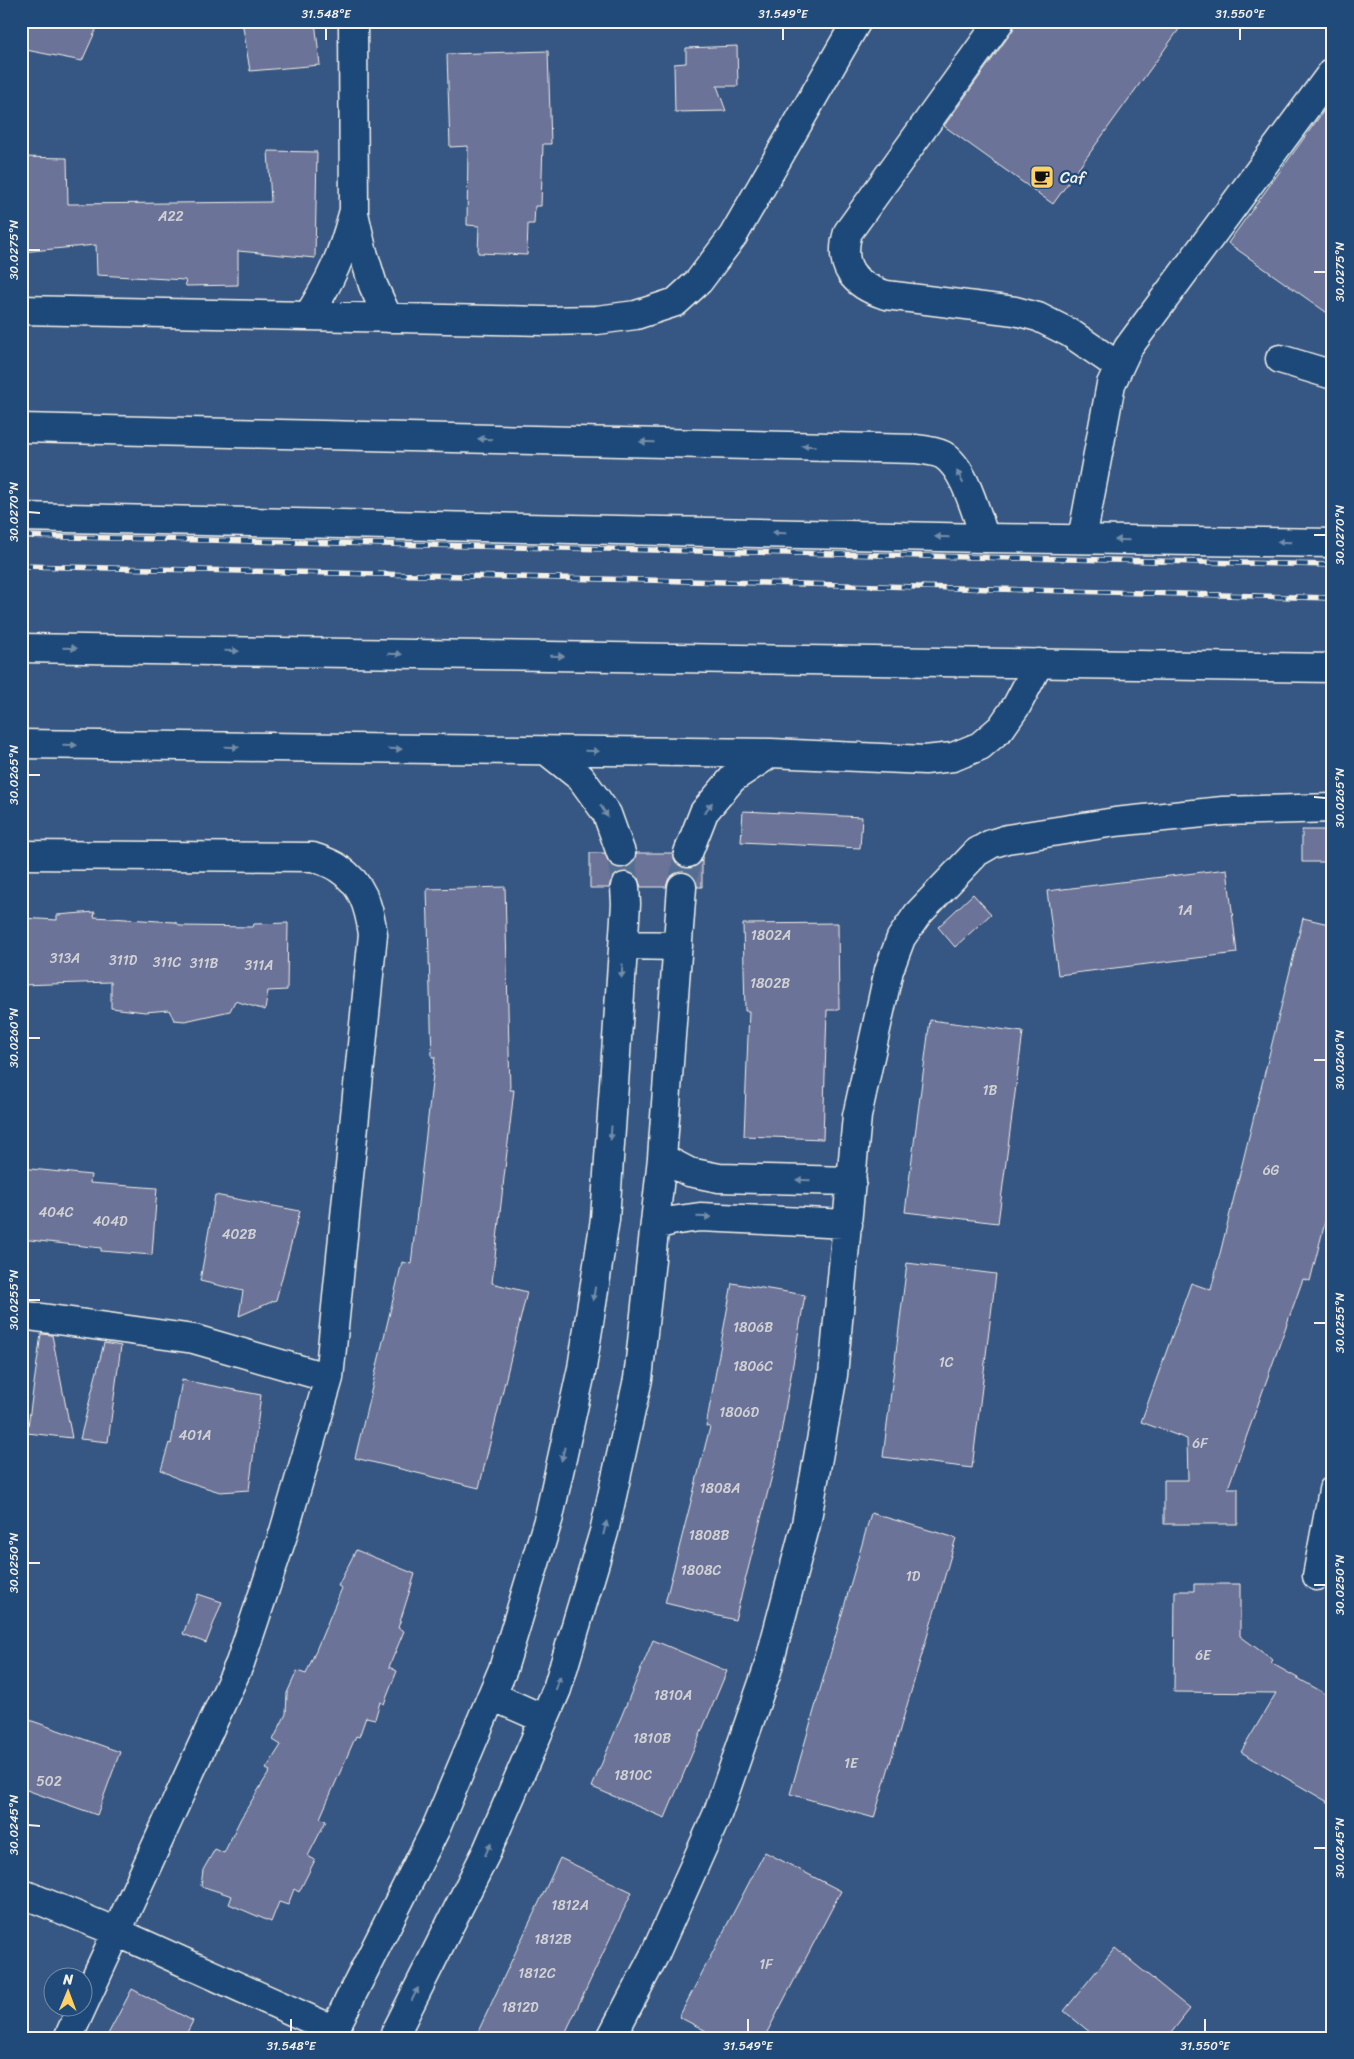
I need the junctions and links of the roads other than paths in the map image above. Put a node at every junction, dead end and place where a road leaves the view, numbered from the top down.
1 (353, 21) edge
2 (858, 21) edge
3 (1000, 21) edge
4 (1333, 70) edge
5 (354, 213) junction
6 (21, 310) edge
7 (308, 316) junction
8 (388, 318) junction
9 (1280, 359) dead end
10 (1118, 366) junction
11 (1333, 375) edge
12 (21, 428) edge
13 (21, 517) edge
14 (985, 538) junction
15 (1082, 539) junction
16 (1333, 542) edge
17 (21, 648) edge
18 (1039, 664) junction
19 (1333, 668) edge
20 (21, 744) edge
21 (547, 751) junction
22 (771, 753) junction
23 (1333, 808) edge
24 (621, 853) tunnel mouth
25 (688, 853) tunnel mouth
26 (21, 855) edge
27 (625, 887) tunnel mouth
28 (682, 887) tunnel mouth
29 (624, 944) junction
30 (678, 946) junction
31 (662, 1158) junction
32 (852, 1181) junction
33 (848, 1224) junction
34 (656, 1225) junction
35 (21, 1315) edge
36 (329, 1378) junction
37 (1333, 1490) edge
38 (1317, 1576) dead end
39 (492, 1696) junction
40 (544, 1719) junction
41 (21, 1893) edge
42 (118, 1932) junction
43 (332, 2034) edge
44 (68, 2038) edge
45 (393, 2038) edge
46 (611, 2038) edge

1 - 5 street
2 - 8 street
3 - 10 street
4 - 10 street
5 - 7 street
5 - 8 street
6 - 7 street
7 - 8 street
9 - 11 street
10 - 15 street
14 -> 12 street
14 -> 13 street
14 - 15 street
16 -> 15 street
17 -> 18 street
18 - 19 street
18 - 22 street
20 -> 21 street
21 -> 22 street
21 -> 24 street
25 -> 22 street
23 - 32 street
26 - 36 street
27 - 29 street
28 - 30 street
29 - 30 street
29 -> 39 street
30 - 31 street
32 -> 31 street
31 - 34 street
32 - 33 street
34 -> 33 street
33 - 46 street
40 -> 34 street
35 - 36 street
36 - 42 street
37 - 38 street
39 - 40 street
39 - 43 street
45 -> 40 street
41 - 42 street
42 - 43 street
42 - 44 street

